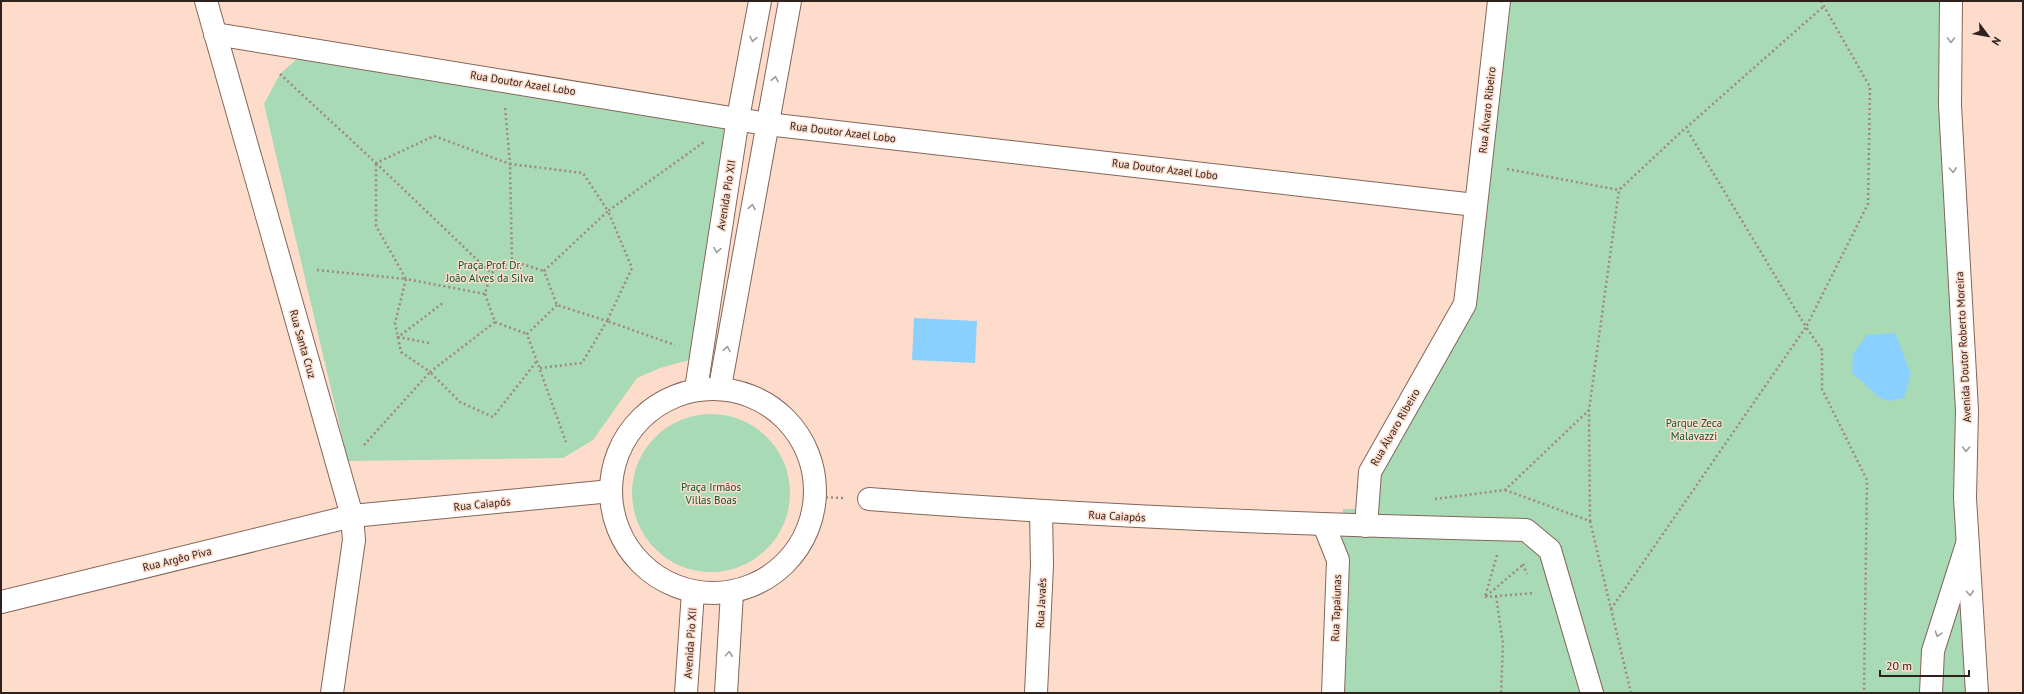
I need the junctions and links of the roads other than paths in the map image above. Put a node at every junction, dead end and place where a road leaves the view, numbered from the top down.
1 (206, 1) edge
2 (760, 1) edge
3 (790, 1) edge
4 (1499, 1) edge
5 (1951, 1) edge
6 (215, 34) junction
7 (738, 118) junction
8 (767, 124) junction
9 (1476, 205) junction
10 (720, 388) junction
11 (696, 389) junction
12 (611, 491) junction
13 (869, 499) dead end
14 (1040, 512) junction
15 (352, 516) junction
16 (1324, 525) junction
17 (1366, 526) junction
18 (1967, 544) junction
19 (693, 592) junction
20 (732, 593) junction
21 (1, 602) edge
22 (332, 693) edge
23 (686, 693) edge
24 (726, 693) edge
25 (1036, 693) edge
26 (1332, 693) edge
27 (1592, 693) edge
28 (1931, 693) edge
29 (1977, 693) edge

1 - 6 street, Rua Santa Cruz
2 -> 7 street, Avenida Pio XII
8 -> 3 street
4 - 9 street, Rua Álvaro Ribeiro
5 -> 18 street, Avenida Doutor Roberto Moreira
6 - 7 street, Rua Doutor Azael Lobo
6 - 15 street, Rua Santa Cruz
7 - 8 street, Rua Doutor Azael Lobo
7 -> 11 street, Avenida Pio XII
8 - 9 street, Rua Doutor Azael Lobo
10 -> 8 street
9 - 17 street, Rua Álvaro Ribeiro
10 - 11 street
10 - 20 street
11 - 12 street
12 - 15 street, Rua Caiapós
12 - 19 street
13 - 14 street, Rua Caiapós
14 - 16 street, Rua Caiapós
14 - 25 street, Rua Javaés
15 - 21 street, Rua Argêo Piva
15 - 22 street, Rua Santa Cruz
16 - 17 street, Rua Caiapós
16 - 26 street, Rua Tapaiunas
17 - 27 street
18 -> 28 street
18 -> 29 street, Avenida Doutor Roberto Moreira
19 - 20 street
19 - 23 street, Avenida Pio XII
24 -> 20 street

